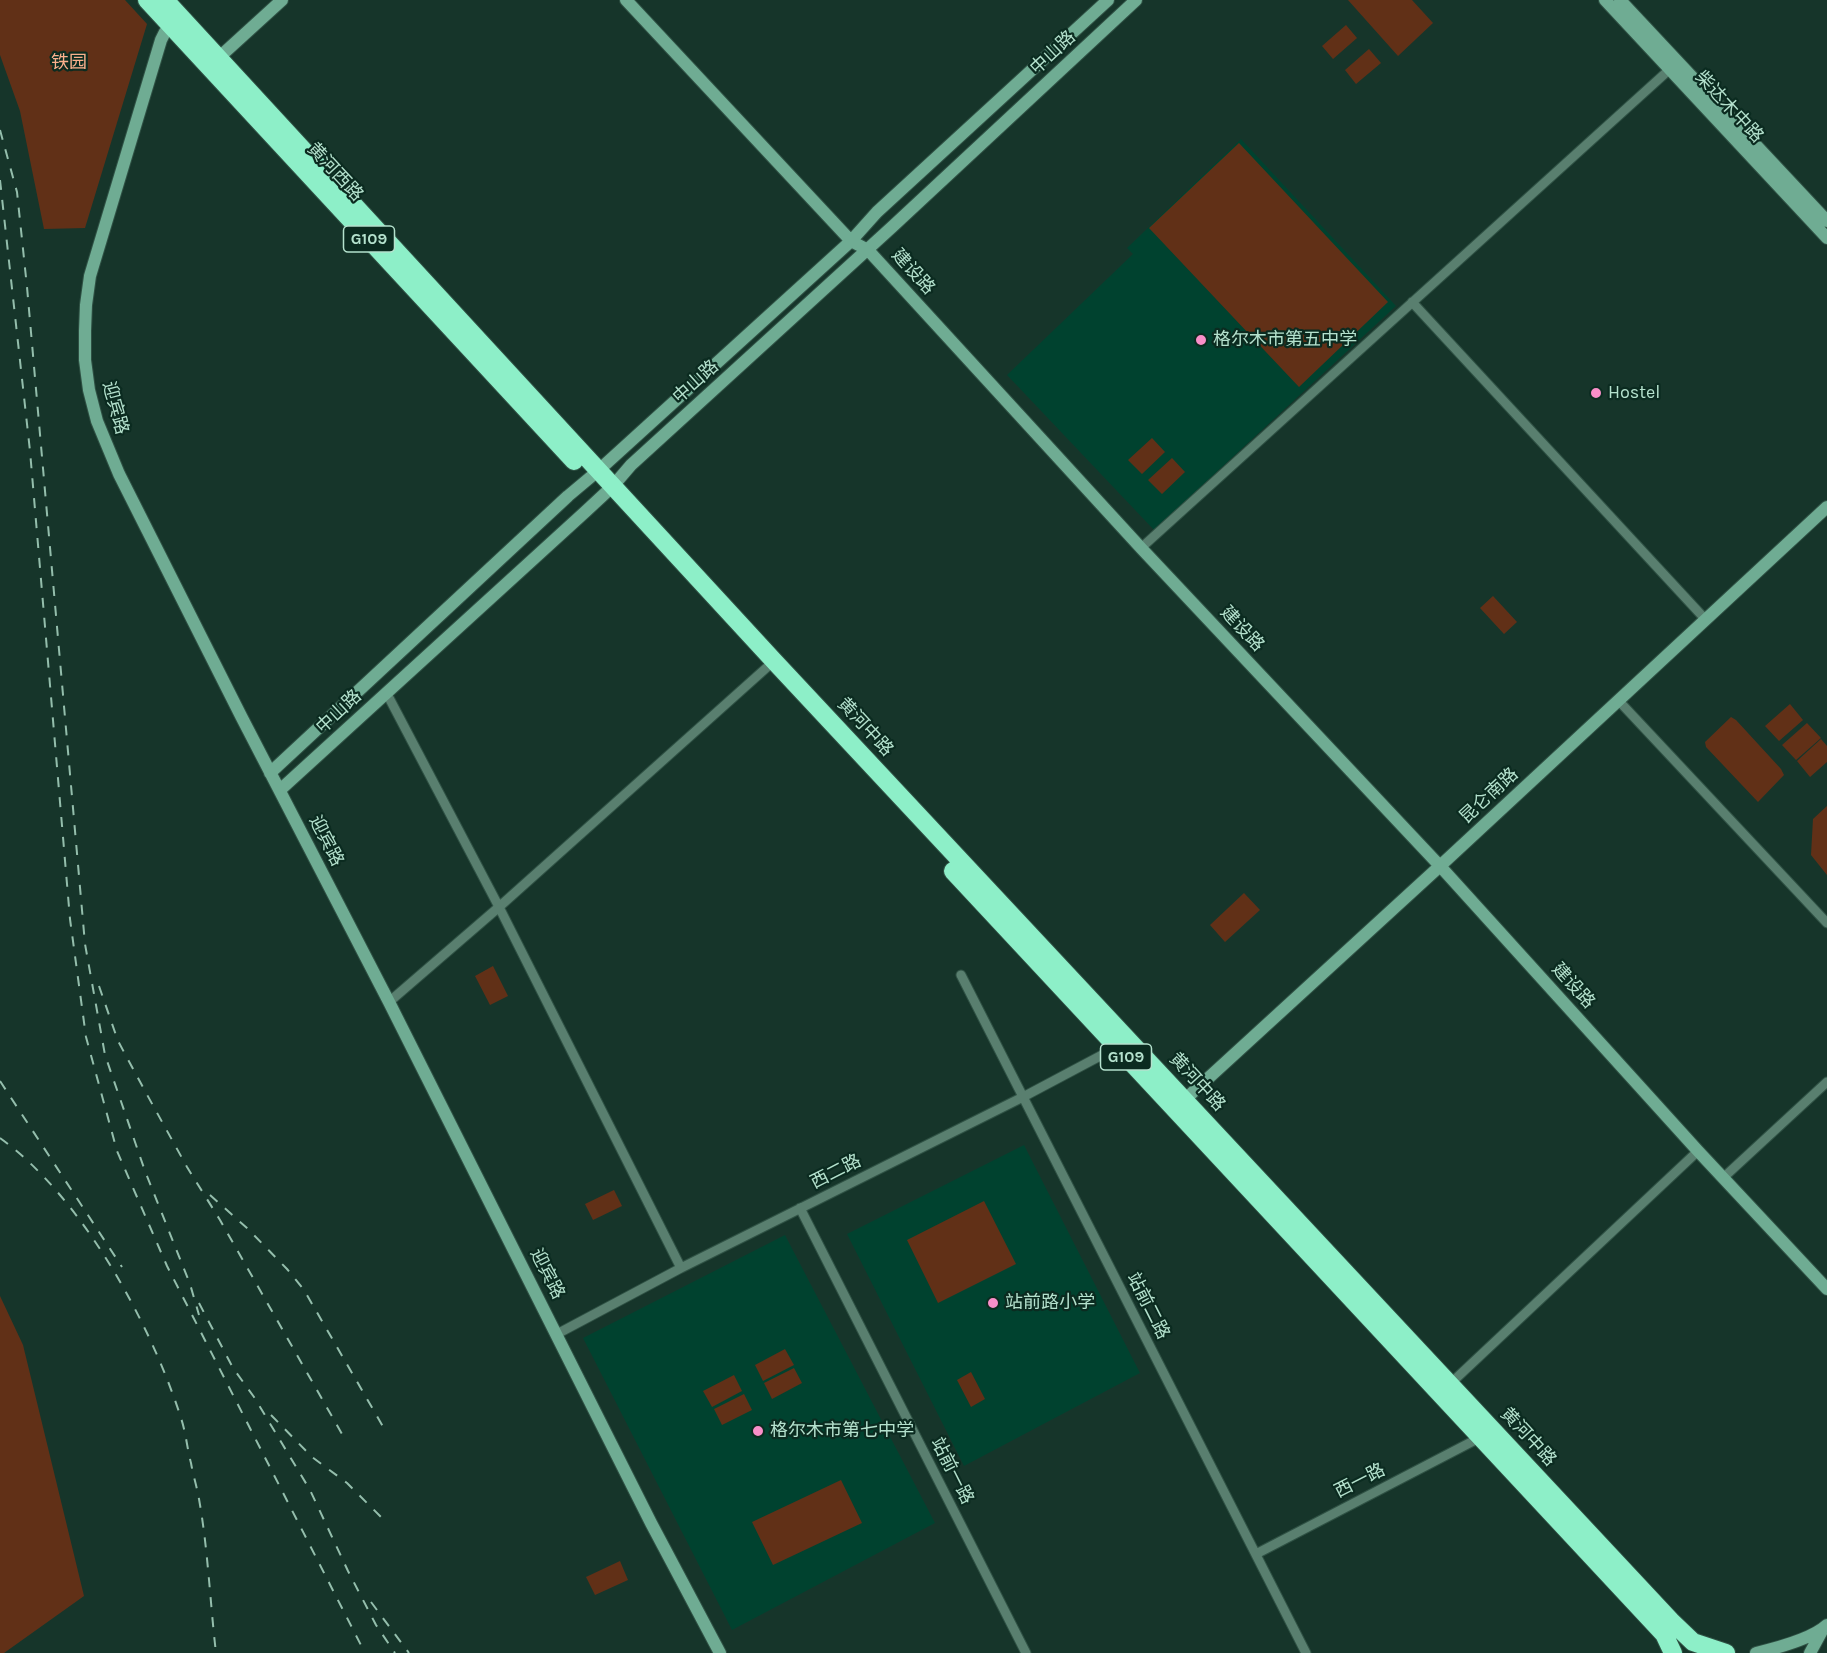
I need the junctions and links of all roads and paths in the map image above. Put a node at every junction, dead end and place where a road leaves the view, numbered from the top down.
1 (147, 0) edge
2 (165, 0) edge
3 (282, 0) edge
4 (626, 0) edge
5 (1108, 0) edge
6 (1136, 0) edge
7 (1605, 0) edge
8 (1620, 0) edge
9 (175, 20) junction
10 (214, 62) junction
11 (1670, 69) junction
12 (1827, 221) edge
13 (1827, 238) edge
14 (851, 241) junction
15 (868, 250) junction
16 (1412, 302) junction
17 (595, 474) junction
18 (608, 490) junction
19 (1827, 507) edge
20 (1141, 548) junction
21 (1706, 620) junction
22 (769, 665) junction
23 (387, 692) junction
24 (1618, 700) junction
25 (270, 773) junction
26 (280, 790) junction
27 (1440, 866) junction
28 (499, 907) junction
29 (1827, 922) edge
30 (961, 975) dead end
31 (389, 1002) junction
32 (1122, 1042) junction
33 (1827, 1082) edge
34 (1023, 1097) junction
35 (1180, 1105) junction
36 (1698, 1150) junction
37 (1723, 1178) junction
38 (800, 1208) junction
39 (681, 1268) junction
40 (1827, 1289) edge
41 (557, 1334) junction
42 (1450, 1384) junction
43 (1481, 1437) junction
44 (1256, 1554) junction
45 (1825, 1627) edge
46 (720, 1653) edge
47 (1026, 1653) edge
48 (1306, 1653) edge
49 (1673, 1653) edge
50 (1726, 1653) edge
51 (1756, 1653) edge
52 (1810, 1653) edge

1 - 9 highway, 黄河西路 / G109
2 - 9 highway, 黄河西路 / G109
3 - 10 main road
4 - 14 main road, 建设路
5 - 14 main road, 中山路
6 - 15 main road, 中山路
7 - 11 main road, 柴达木中路
8 - 12 main road, 柴达木中路
9 - 10 highway, 黄河西路 / G109
9 - 25 main road, 迎宾路
10 - 17 highway, 黄河西路 / G109
11 - 13 main road, 柴达木中路
11 - 16 street
14 - 15 main road, 建设路
14 - 17 main road, 中山路
15 - 18 main road, 中山路
15 - 20 main road, 建设路
16 - 20 street
16 - 21 street
17 - 18 highway, 黄河中路 / G109
17 - 25 main road, 中山路
18 - 22 highway, 黄河中路 / G109
18 - 23 main road, 中山路
19 - 21 main road, 昆仑南路
20 - 27 main road, 建设路
21 - 24 main road, 昆仑南路
22 - 28 street
22 - 32 highway, 黄河中路 / G109
23 - 26 main road, 中山路
23 - 28 street
24 - 27 main road, 昆仑南路
24 - 29 street
25 - 26 main road, 迎宾路
26 - 31 main road, 迎宾路
27 - 35 main road, 昆仑南路
27 - 36 main road, 建设路
28 - 31 street
28 - 39 street
30 - 34 street, 站前二路
31 - 41 main road, 迎宾路
32 - 34 street, 西二路
32 - 35 highway, 黄河中路 / G109
33 - 37 street
34 - 38 street, 西二路
34 - 44 street, 站前二路
35 - 42 highway, 黄河中路 / G109
35 - 43 highway, 黄河中路 / G109
36 - 37 main road, 建设路
36 - 42 street
37 - 40 main road, 建设路
38 - 39 street, 西二路
38 - 47 street, 站前一路
39 - 41 street, 西二路
41 - 46 main road, 迎宾路
42 - 50 highway, 黄河中路 / G109
43 - 44 street, 西一路
43 - 49 highway, 黄河中路 / G109
44 - 48 street, 站前二路
45 - 51 main road
45 - 52 main road

